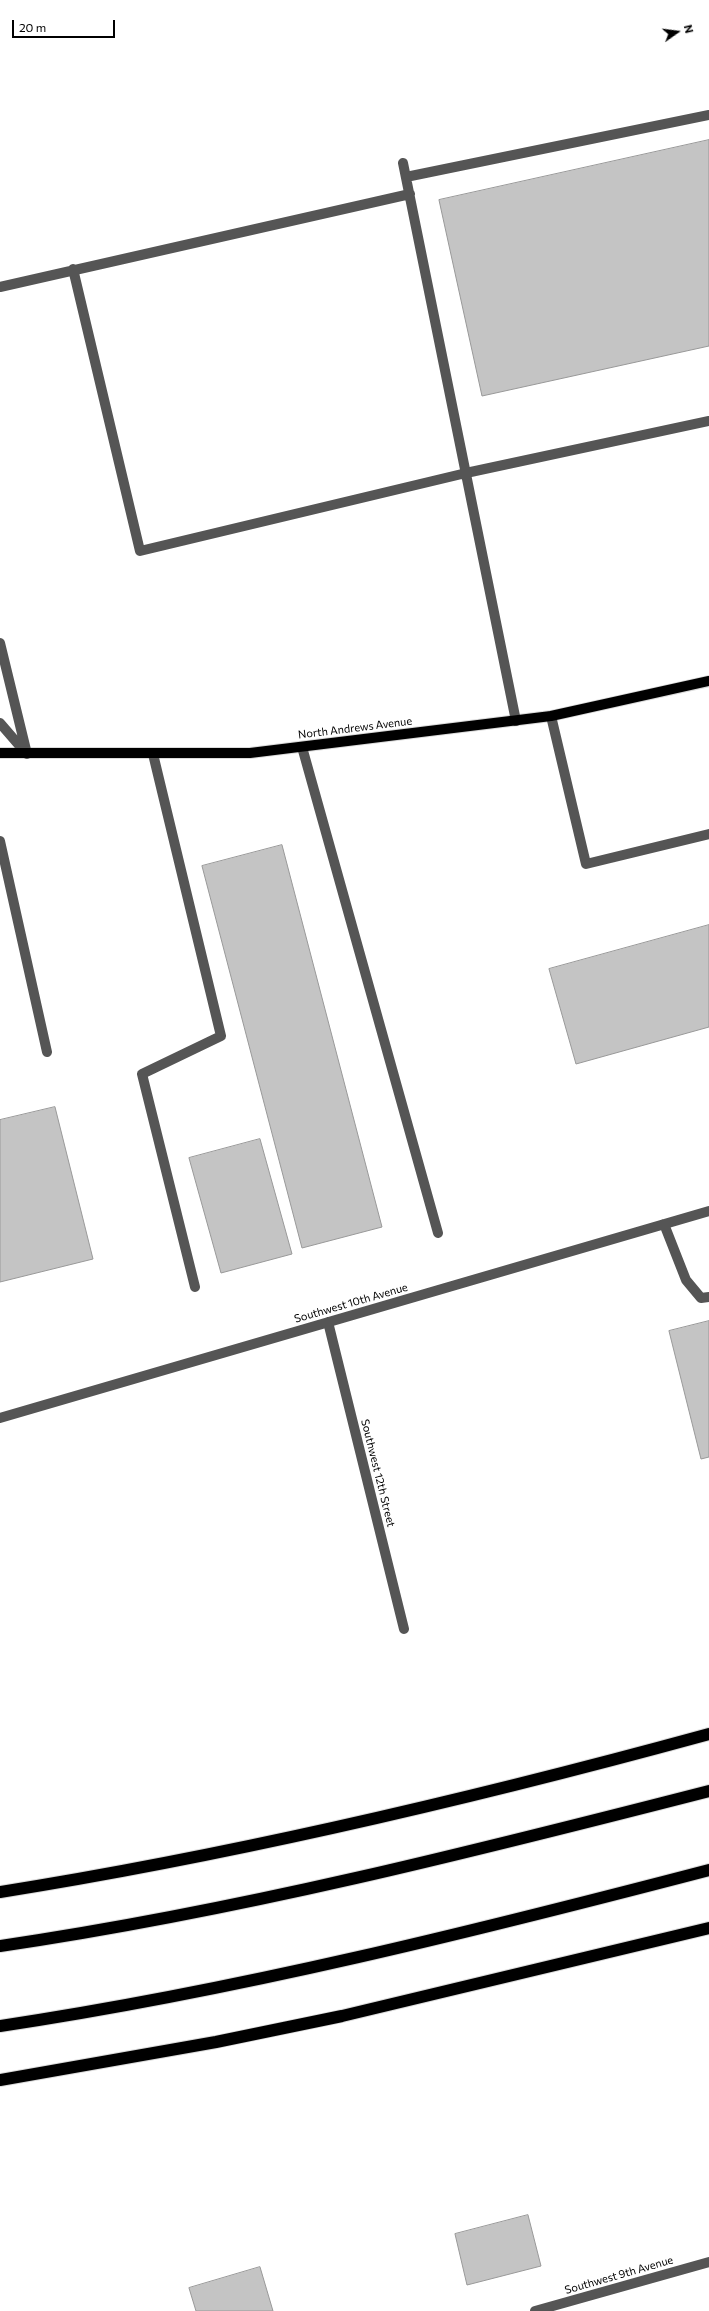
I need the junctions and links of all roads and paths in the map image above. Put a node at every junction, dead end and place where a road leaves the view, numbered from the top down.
1 (709, 115) edge
2 (403, 163) dead end
3 (406, 177) junction
4 (410, 194) junction
5 (73, 269) junction
6 (0, 287) edge
7 (709, 421) edge
8 (466, 473) junction
9 (0, 643) edge
10 (709, 681) edge
11 (551, 716) junction
12 (516, 721) junction
13 (0, 723) edge
14 (302, 747) junction
15 (0, 753) edge
16 (26, 754) junction
17 (153, 754) junction
18 (709, 834) edge
19 (0, 841) edge
20 (47, 1052) dead end
21 (709, 1211) edge
22 (664, 1224) junction
23 (438, 1233) dead end
24 (195, 1287) dead end
25 (709, 1297) edge
26 (328, 1322) junction
27 (0, 1418) edge
28 (404, 1630) dead end
29 (709, 1734) edge
30 (709, 1791) edge
31 (709, 1870) edge
32 (0, 1892) edge
33 (709, 1928) edge
34 (0, 1946) edge
35 (0, 2026) edge
36 (0, 2080) edge
37 (709, 2262) edge
38 (535, 2311) edge

1 - 3 street
2 - 3 street
3 - 4 street
4 - 5 street
4 - 8 street
5 - 6 street
5 - 8 street
7 - 8 street
8 - 12 street
9 - 16 street
10 - 11 main road, North Andrews Avenue
11 - 12 main road, North Andrews Avenue
11 - 18 street
12 - 14 main road, North Andrews Avenue
13 - 16 street
14 - 17 main road, North Andrews Avenue
14 - 23 street
15 - 16 main road, North Andrews Avenue
16 - 17 main road, North Andrews Avenue
17 - 24 street
19 - 20 street
21 - 22 street, Southwest 10th Avenue
22 - 25 street
22 - 26 street, Southwest 10th Avenue
26 - 27 street, Southwest 10th Avenue
26 - 28 street, Southwest 12th Street
29 - 32 highway
30 - 34 highway
31 - 35 highway
33 - 36 highway
37 - 38 street, Southwest 9th Avenue

